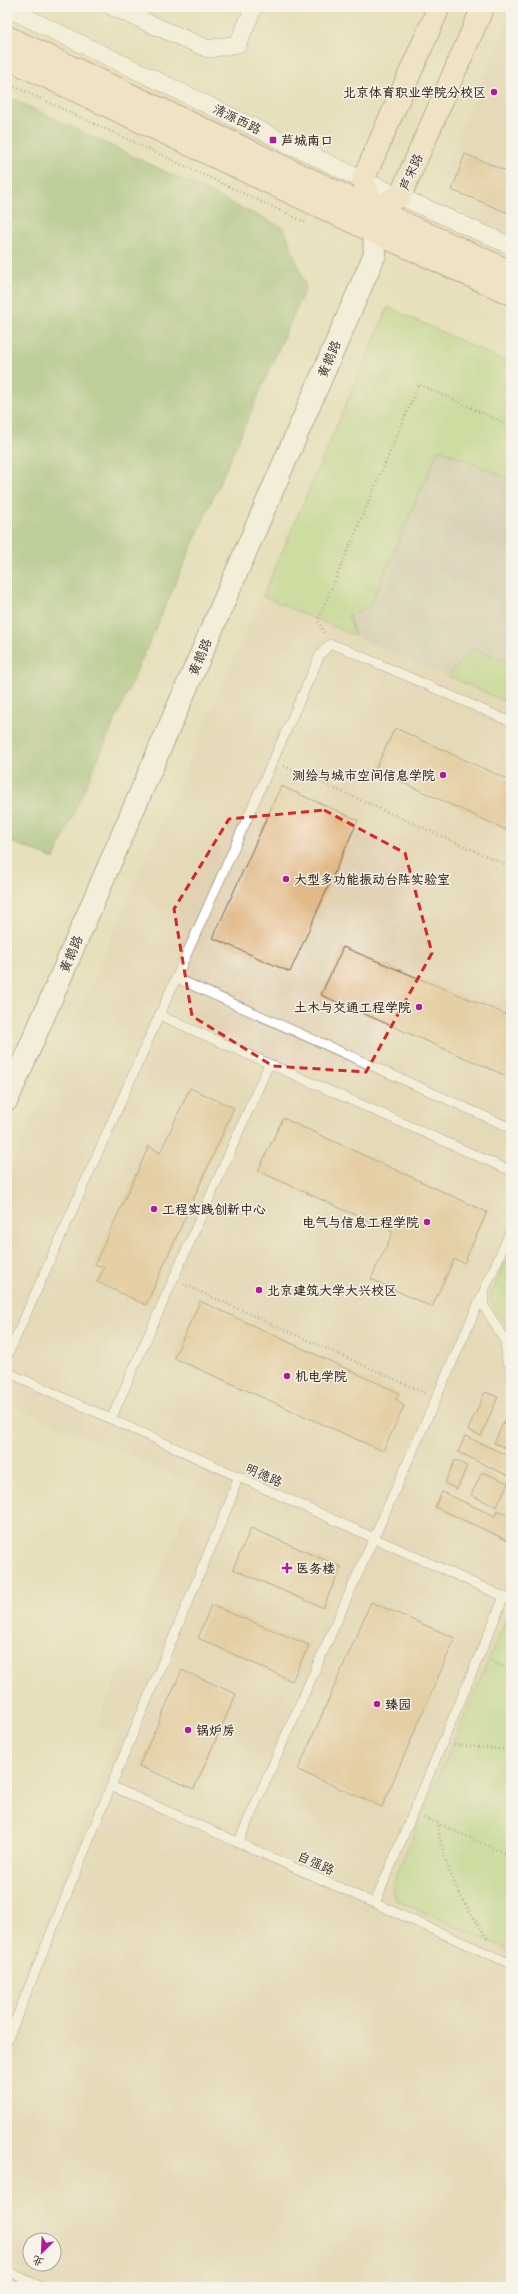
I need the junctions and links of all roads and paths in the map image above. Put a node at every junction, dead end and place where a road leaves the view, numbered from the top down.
1 (112, 7) edge
2 (254, 7) edge
3 (439, 7) edge
4 (483, 7) edge
5 (7, 8) edge
6 (7, 36) edge
7 (7, 58) edge
8 (363, 180) junction
9 (400, 196) junction
10 (373, 209) junction
11 (376, 233) junction
12 (511, 246) edge
13 (511, 272) edge
14 (511, 294) edge
15 (511, 426) edge
16 (330, 644) junction
17 (511, 722) edge
18 (273, 761) junction
19 (511, 868) edge
20 (176, 978) junction
21 (159, 1015) junction
22 (269, 1064) junction
23 (7, 1100) edge
24 (511, 1128) edge
25 (511, 1171) edge
26 (511, 1230) edge
27 (174, 1279) junction
28 (483, 1292) junction
29 (7, 1357) edge
30 (511, 1366) edge
31 (7, 1372) edge
32 (436, 1398) junction
33 (111, 1420) junction
34 (238, 1477) junction
35 (373, 1538) junction
36 (508, 1599) edge
37 (480, 1655) junction
38 (511, 1670) edge
39 (442, 1744) junction
40 (511, 1750) edge
41 (110, 1786) junction
42 (413, 1813) junction
43 (437, 1823) junction
44 (238, 1843) junction
45 (511, 1856) edge
46 (375, 1903) junction
47 (502, 1960) junction
48 (511, 1964) edge
49 (7, 2041) edge
50 (7, 2271) edge
51 (42, 2287) edge

1 - 2 street
3 - 8 main road
4 - 9 main road, 芦宋路
5 - 8 street, 清源西路
6 - 10 main road, 清源西路
7 - 11 main road
8 - 9 street, 清源西路
8 - 10 main road
9 - 10 main road, 芦宋路
9 - 12 street, 清源西路
10 - 11 street, 黄鹅路
10 - 13 main road, 清源西路
11 - 14 main road
11 - 23 street, 黄鹅路
15 - 16 path
16 - 17 lane
16 - 18 lane
18 - 19 path
18 - 20 lane
20 - 21 lane
20 - 24 lane
21 - 22 lane
21 - 29 lane
22 - 25 lane
22 - 27 lane
26 - 28 lane
27 - 32 path
27 - 33 lane
28 - 30 lane
28 - 32 lane
31 - 33 lane, 明德路
32 - 35 lane
33 - 34 lane, 明德路
34 - 35 lane, 明德路
34 - 41 lane
35 - 36 lane, 明德路
35 - 44 lane
36 - 37 lane
37 - 38 path
37 - 39 lane
39 - 40 path
39 - 42 lane
41 - 44 lane, 自强路
41 - 49 lane
42 - 43 path
42 - 46 lane
43 - 45 path
43 - 47 path
44 - 46 lane, 自强路
46 - 47 lane, 自强路
47 - 48 lane, 自强路
50 - 51 lane

